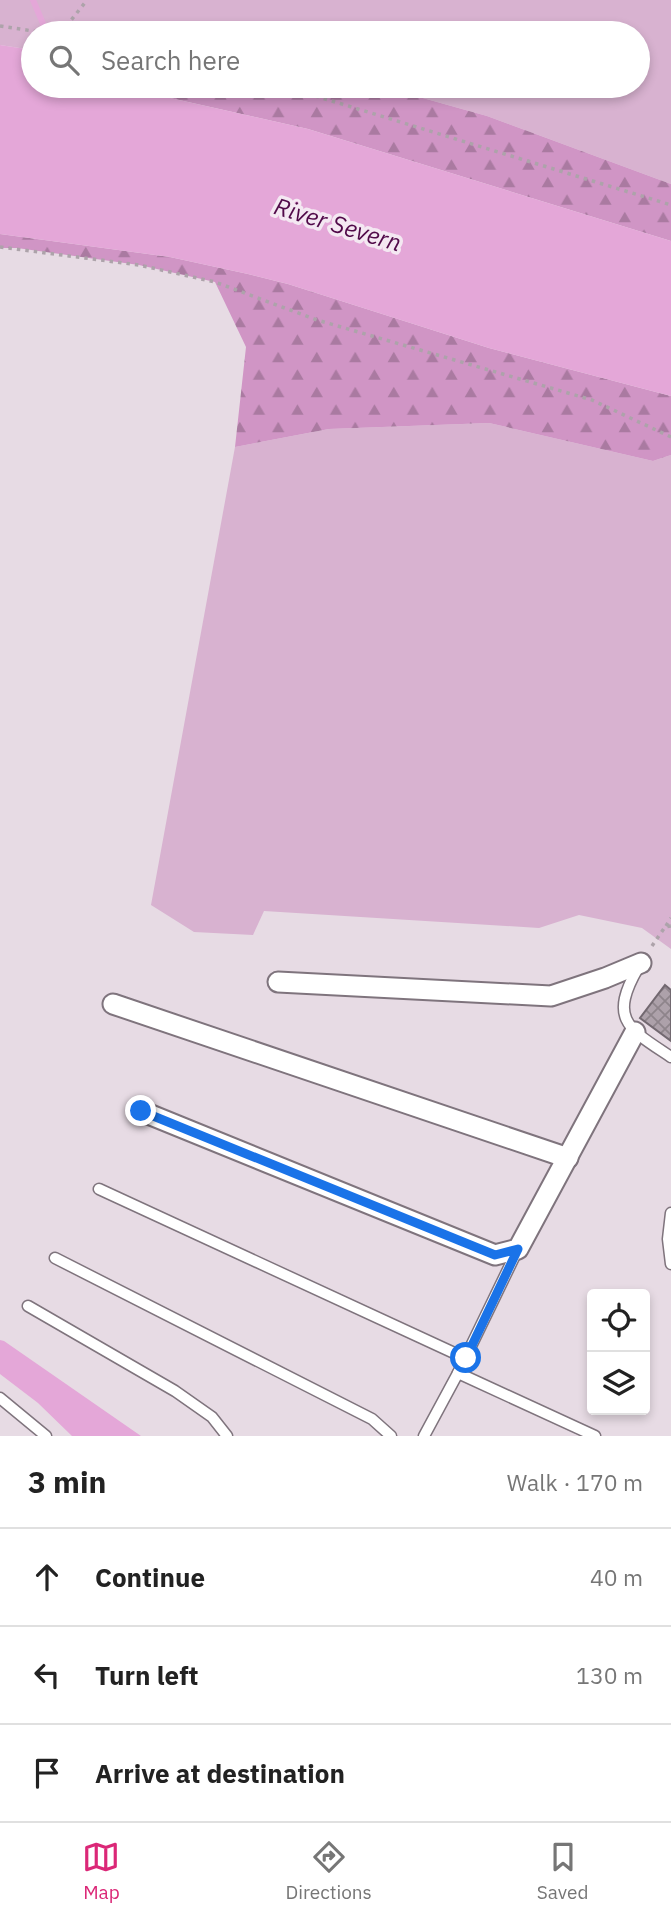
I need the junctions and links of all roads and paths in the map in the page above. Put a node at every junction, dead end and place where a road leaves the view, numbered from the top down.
1 (87, 0) edge
2 (70, 21) edge
3 (0, 26) edge
4 (21, 29) edge
5 (322, 98) edge
6 (671, 205) edge
7 (0, 247) edge
8 (671, 437) edge
9 (671, 918) edge
10 (671, 926) edge
11 (665, 927) junction
12 (641, 962) junction
13 (278, 982) dead end
14 (113, 1004) dead end
15 (635, 1032) junction
16 (671, 1057) edge
17 (141, 1111) dead end
18 (568, 1158) junction
19 (99, 1189) dead end
20 (671, 1213) edge
21 (518, 1249) junction
22 (55, 1258) dead end
23 (671, 1264) edge
24 (28, 1307) dead end
25 (466, 1358) junction
26 (458, 1373) junction
27 (0, 1398) edge
28 (46, 1436) edge
29 (227, 1436) edge
30 (391, 1436) edge
31 (424, 1436) edge
32 (595, 1436) edge

1 - 2 path
3 - 4 path
5 - 6 path
7 - 8 path
9 - 11 path
10 - 11 path
11 - 12 path
12 - 13 street
12 - 15 lane
14 - 18 street
15 - 16 lane
15 - 18 street
17 - 21 street
18 - 21 street
19 - 25 lane
20 - 23 lane
21 - 25 lane
22 - 30 lane
24 - 29 lane
25 - 26 lane
26 - 31 lane
26 - 32 lane
27 - 28 lane

